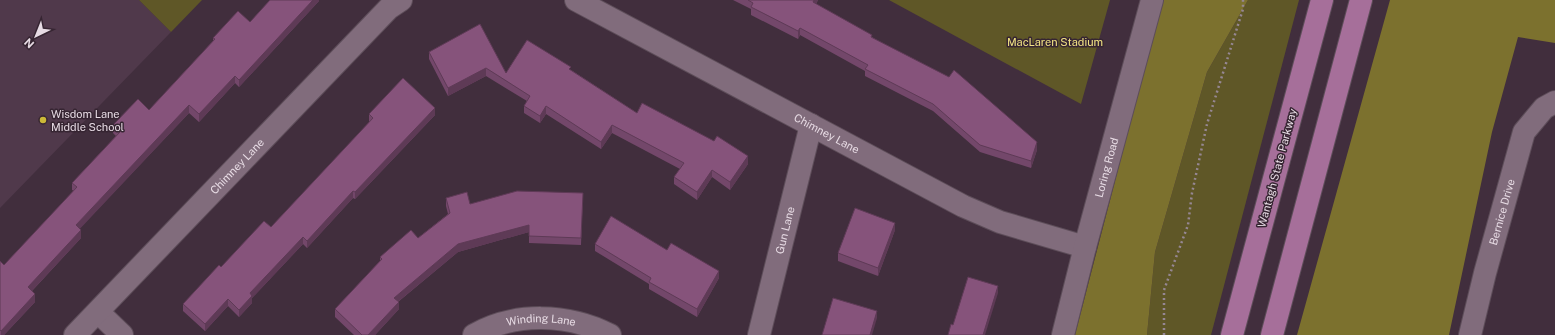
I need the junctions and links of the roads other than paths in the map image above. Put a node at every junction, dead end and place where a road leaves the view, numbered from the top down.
1 (401, 0) edge
2 (576, 0) edge
3 (1152, 0) edge
4 (1322, 0) edge
5 (1361, 0) edge
6 (1555, 102) edge
7 (811, 126) junction
8 (1085, 247) junction
9 (98, 312) junction
10 (75, 335) edge
11 (122, 335) edge
12 (474, 335) edge
13 (610, 335) edge
14 (759, 335) edge
15 (1063, 335) edge
16 (1232, 335) edge
17 (1272, 335) edge
18 (1470, 335) edge

1 - 9 street, Chimney Lane
2 - 7 street, Chimney Lane
3 - 8 street, Loring Road
4 - 16 highway, Wantagh State Parkway
5 - 17 highway
6 - 18 street, Bernice Drive
7 - 8 street, Chimney Lane
7 - 14 street, Gun Lane
8 - 15 street, Loring Road
9 - 10 street, Chimney Lane
9 - 11 street
12 - 13 street, Winding Lane

